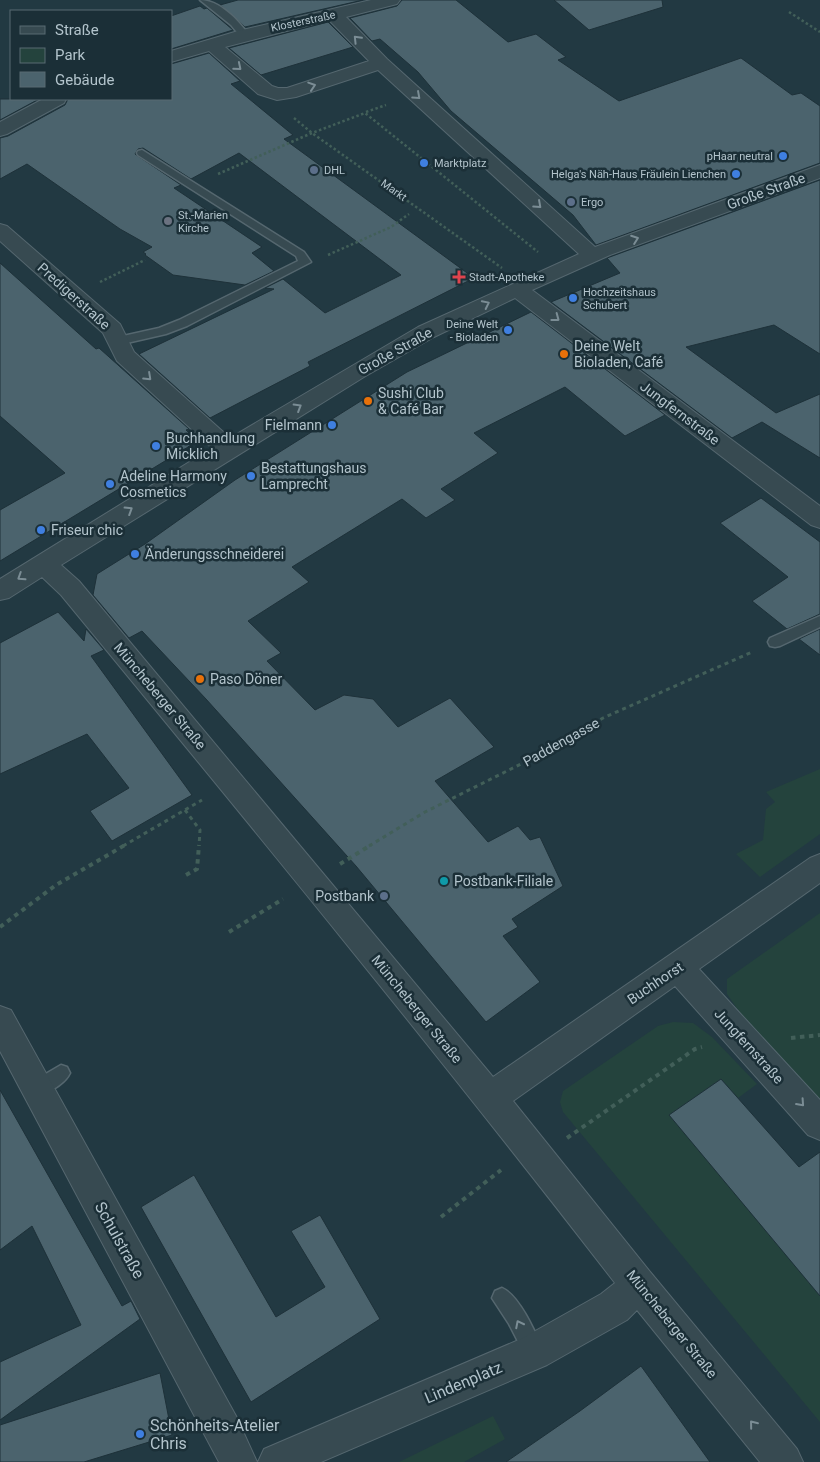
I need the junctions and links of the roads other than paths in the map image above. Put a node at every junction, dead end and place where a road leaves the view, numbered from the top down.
1 (205, 0) edge
2 (391, 0) edge
3 (334, 15) junction
4 (244, 35) junction
5 (211, 44) junction
6 (172, 57) edge
7 (381, 64) junction
8 (55, 100) edge
9 (0, 130) edge
10 (142, 153) dead end
11 (820, 171) edge
12 (0, 230) edge
13 (593, 256) junction
14 (522, 287) junction
15 (118, 340) junction
16 (229, 448) junction
17 (820, 519) edge
18 (43, 563) junction
19 (0, 590) edge
20 (820, 621) edge
21 (775, 642) road end
22 (820, 867) edge
23 (678, 967) junction
24 (0, 1020) edge
25 (490, 1098) junction
26 (820, 1124) edge
27 (639, 1284) junction
28 (502, 1298) dead end
29 (534, 1352) junction
30 (238, 1462) edge
31 (277, 1462) edge
32 (784, 1462) edge

1 - 4 lane
2 - 3 street, Klosterstraße
3 - 4 street, Klosterstraße
7 -> 3 street
4 - 5 street, Klosterstraße
5 - 6 street, Klosterstraße
5 -> 7 street
7 -> 13 street
8 - 9 street
10 - 15 lane
13 -> 11 street, Große Straße
12 - 15 street, Predigerstraße
13 - 14 street, Große Straße
16 -> 14 street, Große Straße
14 -> 17 street, Jungfernstraße
15 -> 16 street, Predigerstraße
18 -> 16 street, Große Straße
18 -> 19 street, Große Straße
18 - 25 street, Müncheberger Straße
20 - 21 lane
22 - 23 street, Buchhorst
23 - 25 street, Buchhorst
23 -> 26 street, Jungfernstraße
24 - 30 street, Schulstraße
25 - 27 street, Müncheberger Straße
27 - 29 street, Lindenplatz
32 -> 27 street, Müncheberger Straße
29 -> 28 lane
29 - 31 street, Lindenplatz

